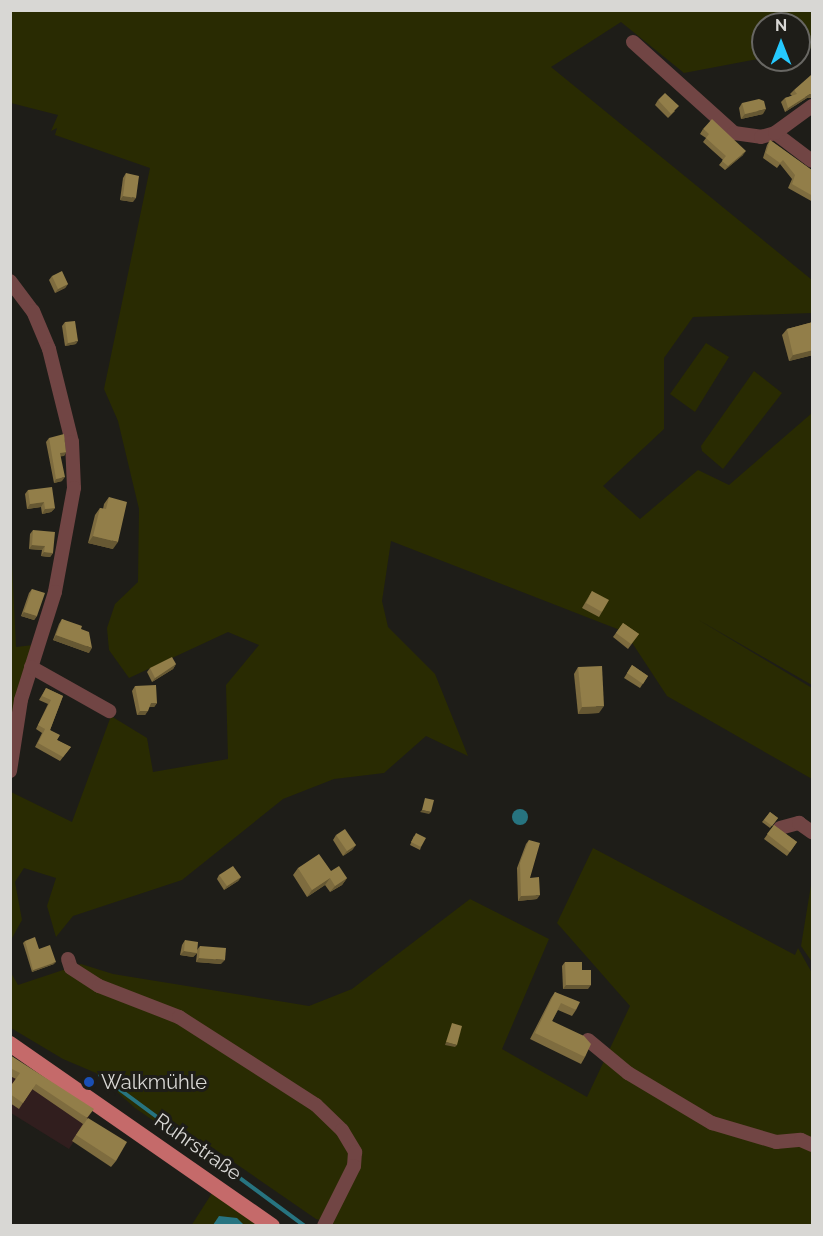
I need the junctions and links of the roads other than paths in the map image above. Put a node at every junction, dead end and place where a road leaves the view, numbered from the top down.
1 (633, 42) dead end
2 (813, 106) edge
3 (776, 133) junction
4 (813, 161) edge
5 (10, 281) edge
6 (31, 667) junction
7 (109, 711) dead end
8 (10, 771) edge
9 (780, 828) edge
10 (813, 832) edge
11 (68, 959) dead end
12 (588, 1040) edge
13 (10, 1044) edge
14 (813, 1145) edge
15 (272, 1226) edge
16 (324, 1226) edge

1 - 3 street
2 - 3 street
3 - 4 street
5 - 6 street
6 - 7 street
6 - 8 street
9 - 10 street
11 - 16 street
12 - 14 street
13 - 15 main road, Ruhrstraße

